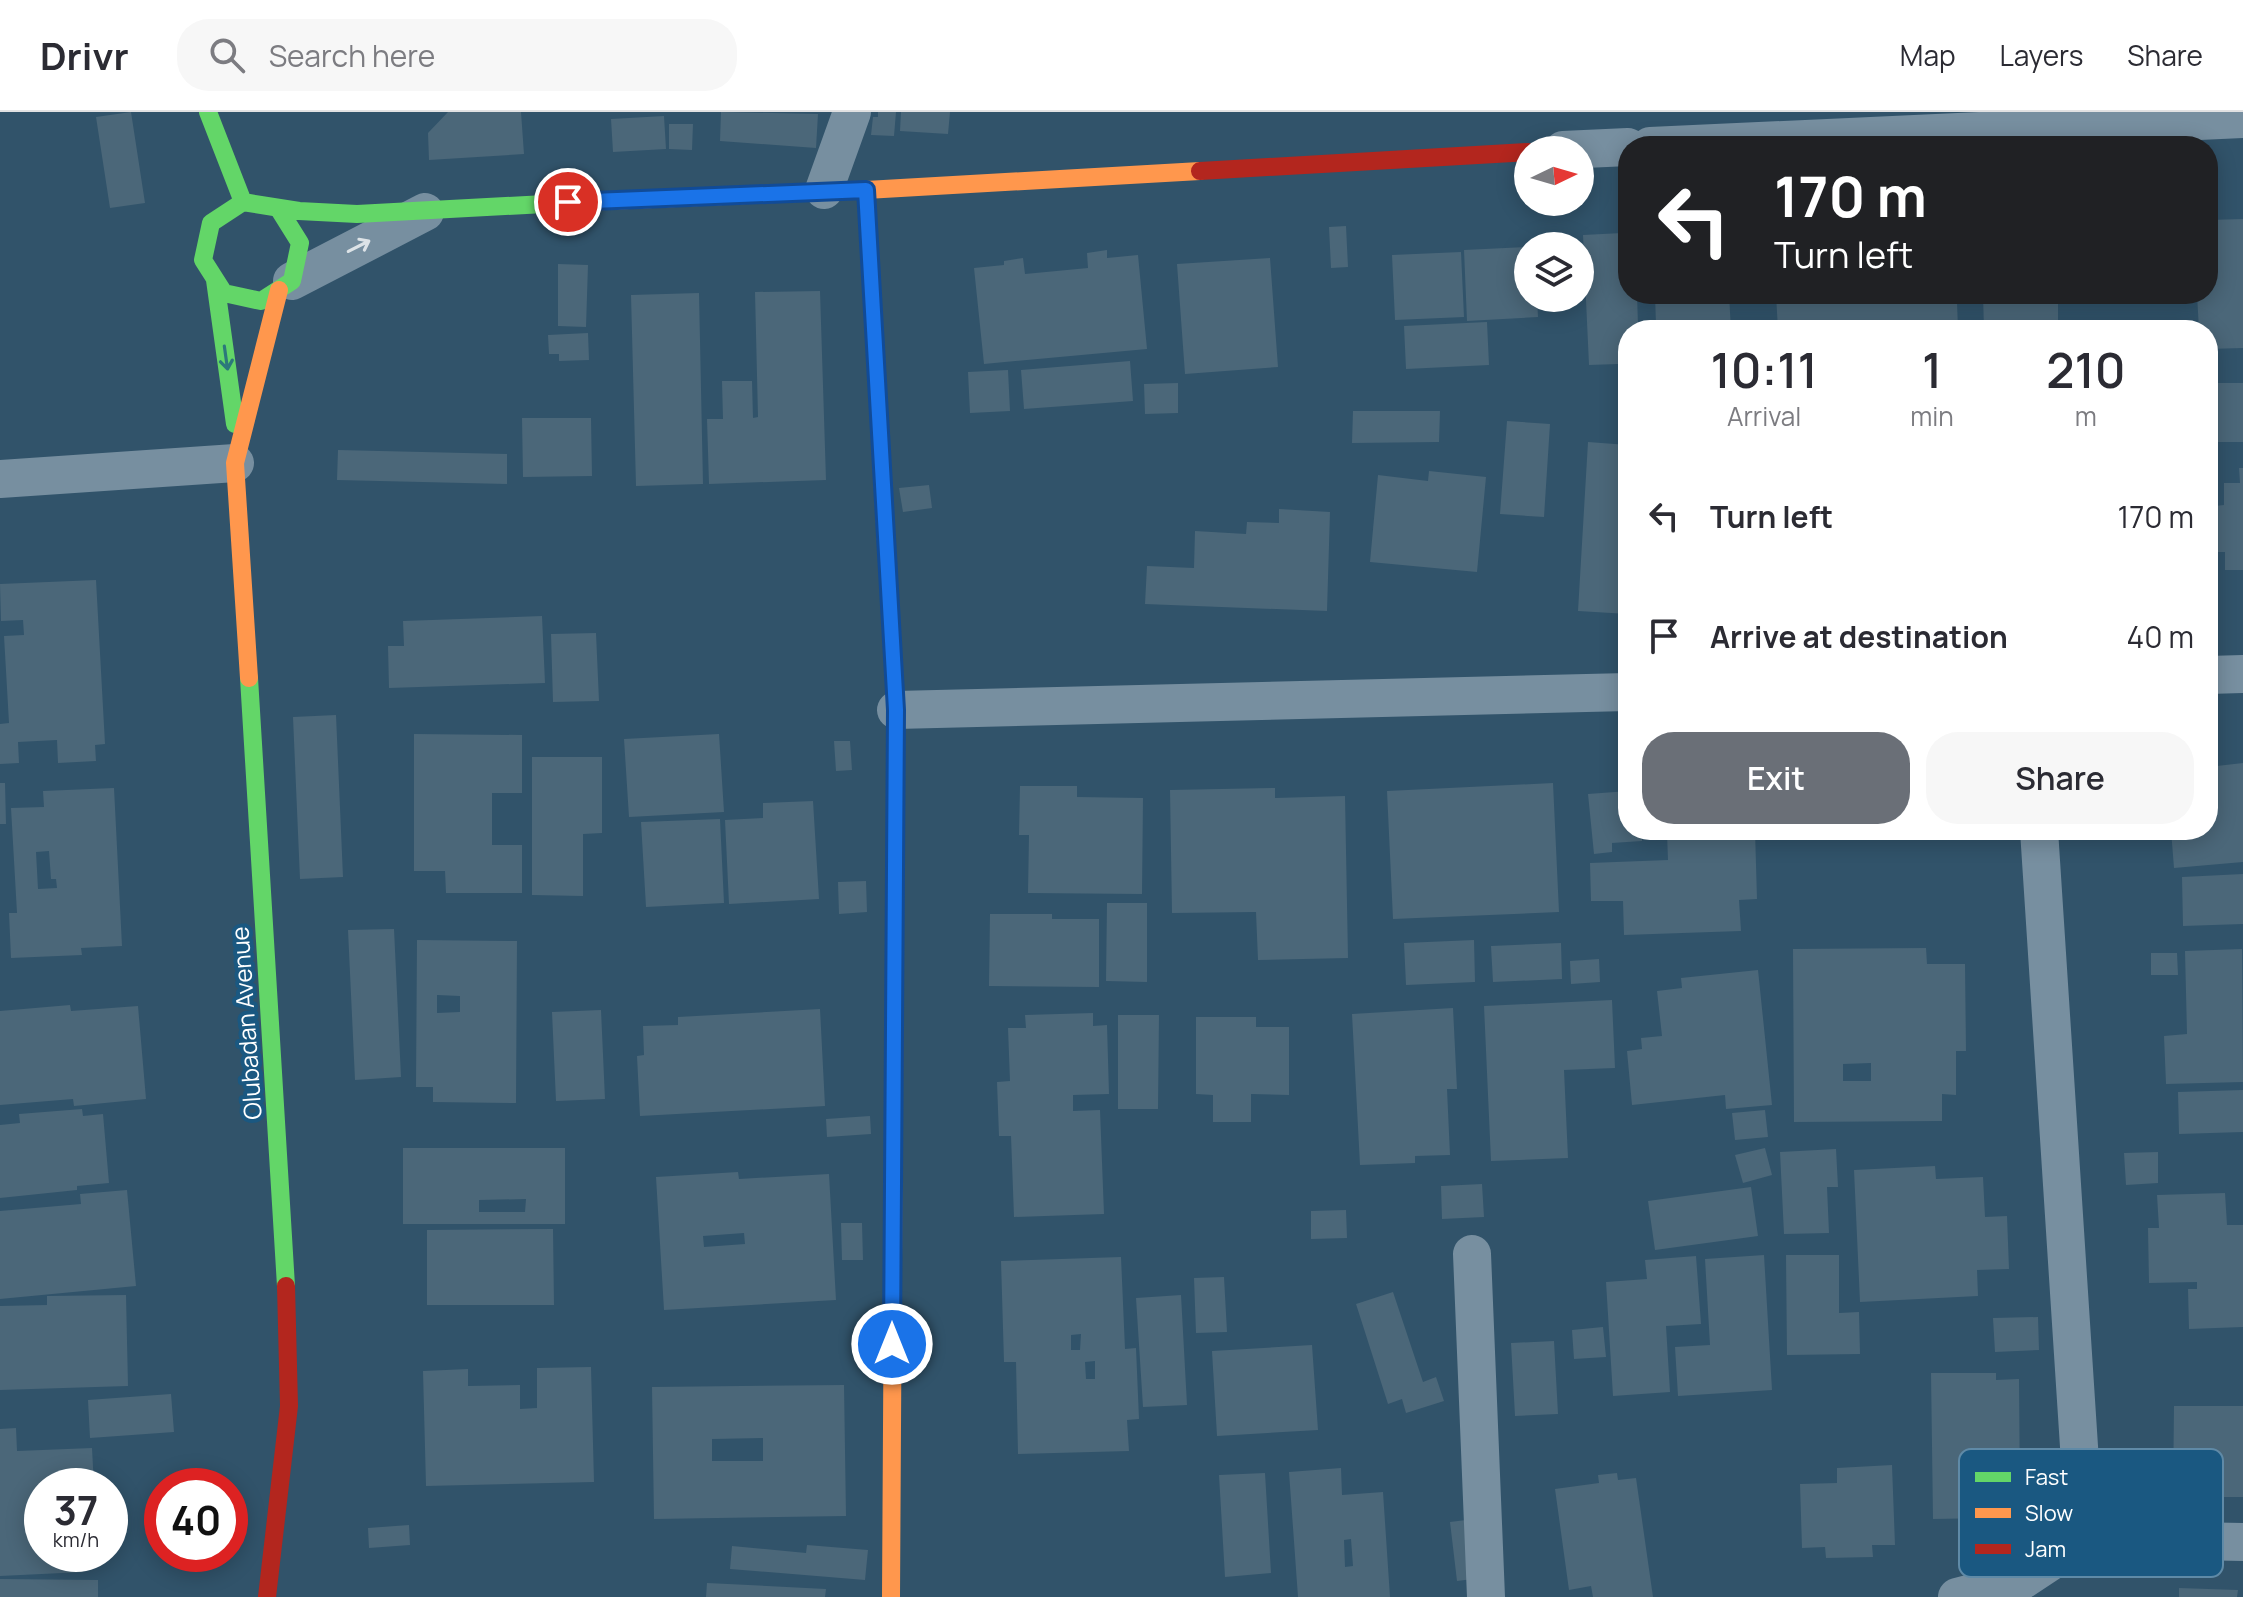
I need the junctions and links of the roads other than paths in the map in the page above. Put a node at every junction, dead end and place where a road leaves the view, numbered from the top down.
1 (208, 112) edge
2 (852, 112) edge
3 (2219, 117) edge
4 (1705, 128) edge
5 (1681, 136) edge
6 (1618, 147) edge
7 (1594, 149) edge
8 (1514, 153) edge
9 (824, 190) junction
10 (866, 190) junction
11 (243, 202) junction
12 (280, 211) junction
13 (425, 212) junction
14 (215, 280) junction
15 (285, 285) junction
16 (237, 455) junction
17 (0, 479) edge
18 (2243, 674) edge
19 (2218, 675) edge
20 (1618, 692) edge
21 (896, 710) junction
22 (2040, 840) edge
23 (1472, 1254) dead end
24 (2079, 1449) edge
25 (2223, 1542) edge
26 (2243, 1542) edge
27 (2024, 1589) edge
28 (267, 1597) edge
29 (891, 1597) edge
30 (1486, 1597) edge
31 (1957, 1597) edge

1 - 11 street
2 - 9 street
3 - 4 street
4 - 5 street
6 - 7 street
8 - 10 street
9 - 10 street
9 - 13 street
10 - 21 street
11 - 12 street
11 - 14 street
12 - 13 street
12 - 15 street
15 -> 13 street
14 - 15 street
14 -> 16 street, Olubadan Avenue
15 - 16 street, Olubadan Avenue
16 - 17 street
16 - 28 street, Olubadan Avenue
18 - 19 street
20 - 21 street
21 - 29 street
22 - 24 street
23 - 30 street
25 - 26 street
27 - 31 street

